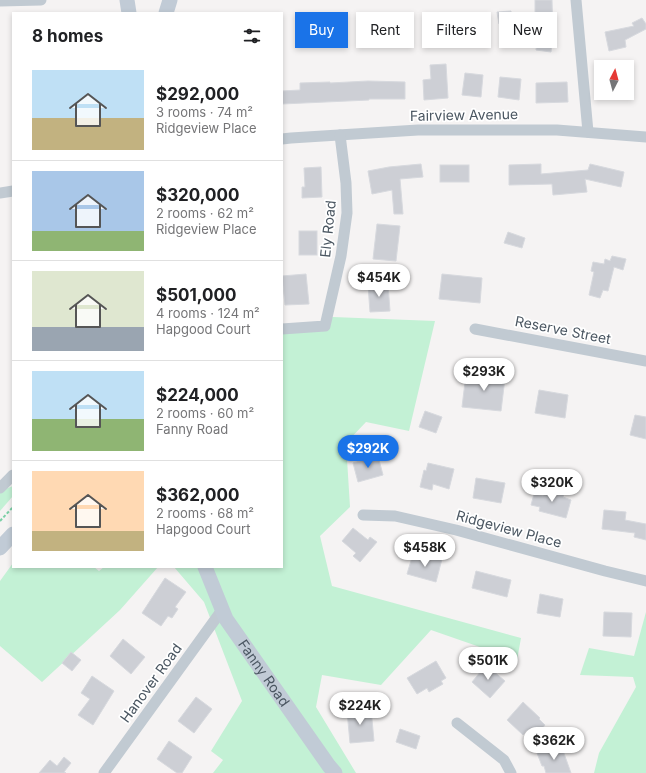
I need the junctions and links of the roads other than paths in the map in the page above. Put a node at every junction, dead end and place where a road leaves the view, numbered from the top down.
1 (41, 0) edge
2 (127, 0) edge
3 (170, 0) edge
4 (576, 0) edge
5 (0, 1) edge
6 (129, 12) edge
7 (166, 12) edge
8 (588, 132) junction
9 (340, 135) junction
10 (646, 137) edge
11 (283, 139) edge
12 (12, 191) edge
13 (0, 193) edge
14 (283, 329) edge
15 (475, 329) dead end
16 (646, 361) edge
17 (12, 476) edge
18 (0, 488) edge
19 (364, 515) dead end
20 (12, 535) edge
21 (0, 548) edge
22 (205, 568) edge
23 (646, 581) edge
24 (222, 610) junction
25 (457, 723) dead end
26 (104, 773) edge
27 (335, 773) edge
28 (511, 773) edge

1 - 5 street
2 - 6 main road
3 - 7 main road
4 - 8 street
8 - 9 street, Fairview Avenue
8 - 10 street, Fairview Avenue
9 - 11 street, Fairview Avenue
9 - 14 street, Ely Road
12 - 13 street
15 - 16 street, Reserve Street
17 - 18 street
19 - 23 street, Ridgeview Place
20 - 21 main road
22 - 24 main road, Fanny Road
24 - 26 street, Hanover Road
24 - 27 main road, Fanny Road
25 - 28 street

